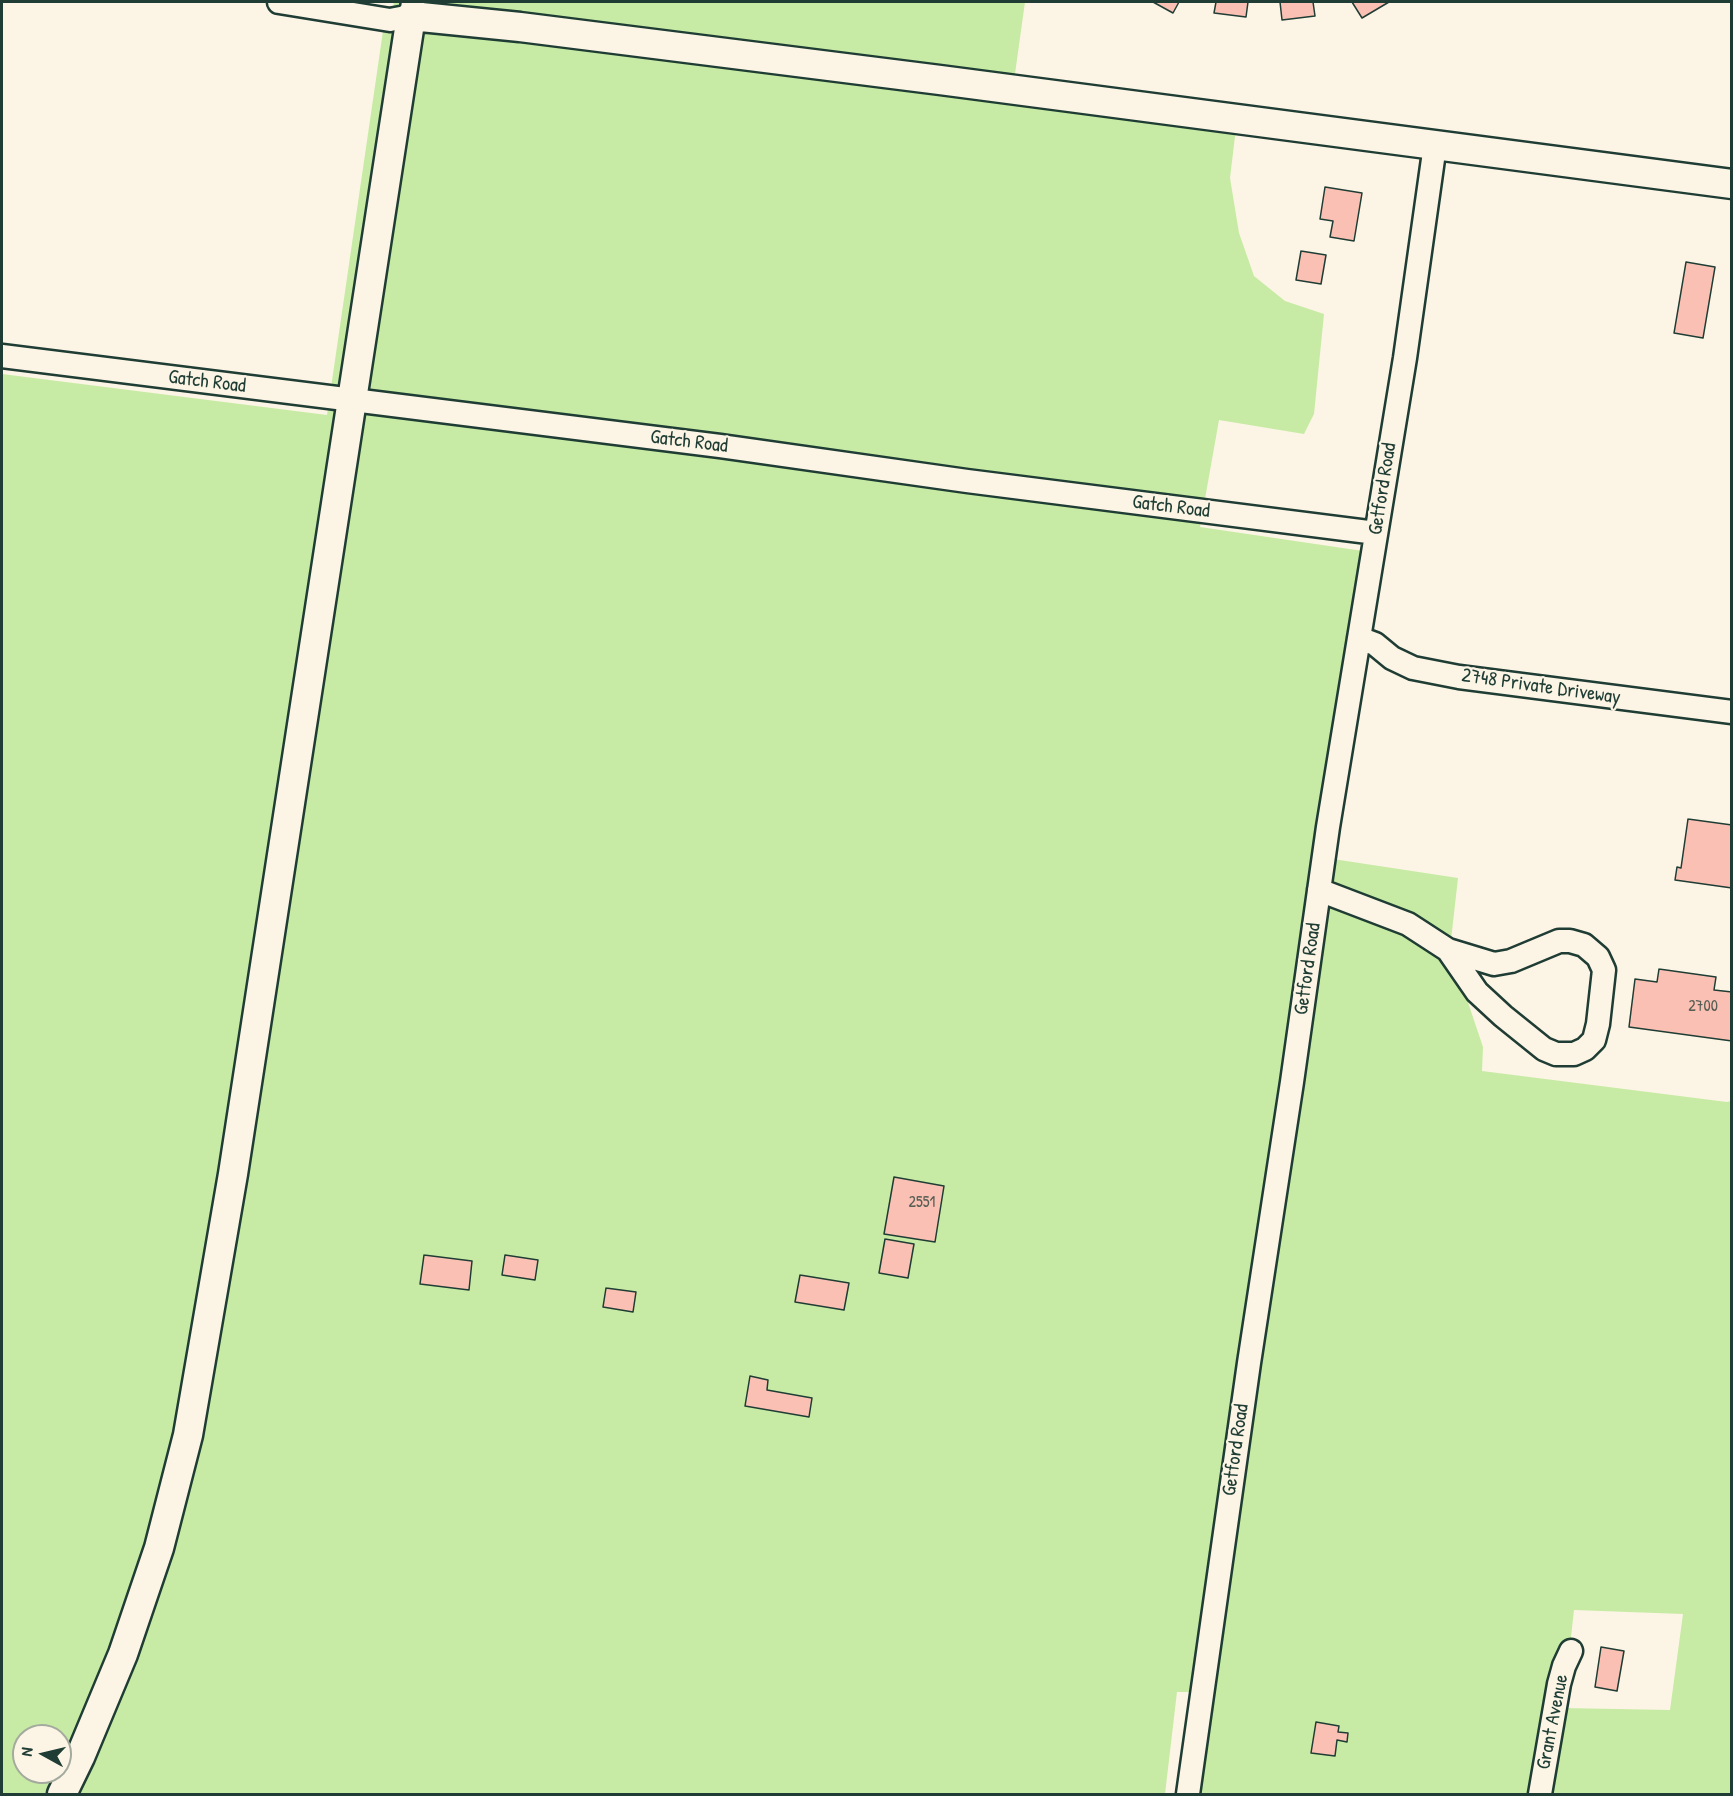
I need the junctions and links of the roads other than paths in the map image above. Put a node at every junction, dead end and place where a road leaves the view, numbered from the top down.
1 (279, 2) edge
2 (412, 9) edge
3 (1435, 145) junction
4 (1731, 184) edge
5 (2, 356) edge
6 (353, 400) junction
7 (1376, 533) junction
8 (1359, 638) junction
9 (1731, 712) edge
10 (1319, 890) junction
11 (1449, 950) junction
12 (1571, 1652) dead end
13 (62, 1794) edge
14 (1188, 1794) edge
15 (1540, 1794) edge

1 - 2 street
2 - 3 main road
2 - 6 main road
3 - 4 main road
3 - 7 street, Getford Road
5 - 6 street, Gatch Road
6 - 7 street, Gatch Road
6 - 13 main road
7 - 8 street, Getford Road
8 - 9 street, 2748 Private Driveway
8 - 10 street, Getford Road
10 - 11 street
10 - 14 street, Getford Road
11 - 11 street
12 - 15 street, Grant Avenue

